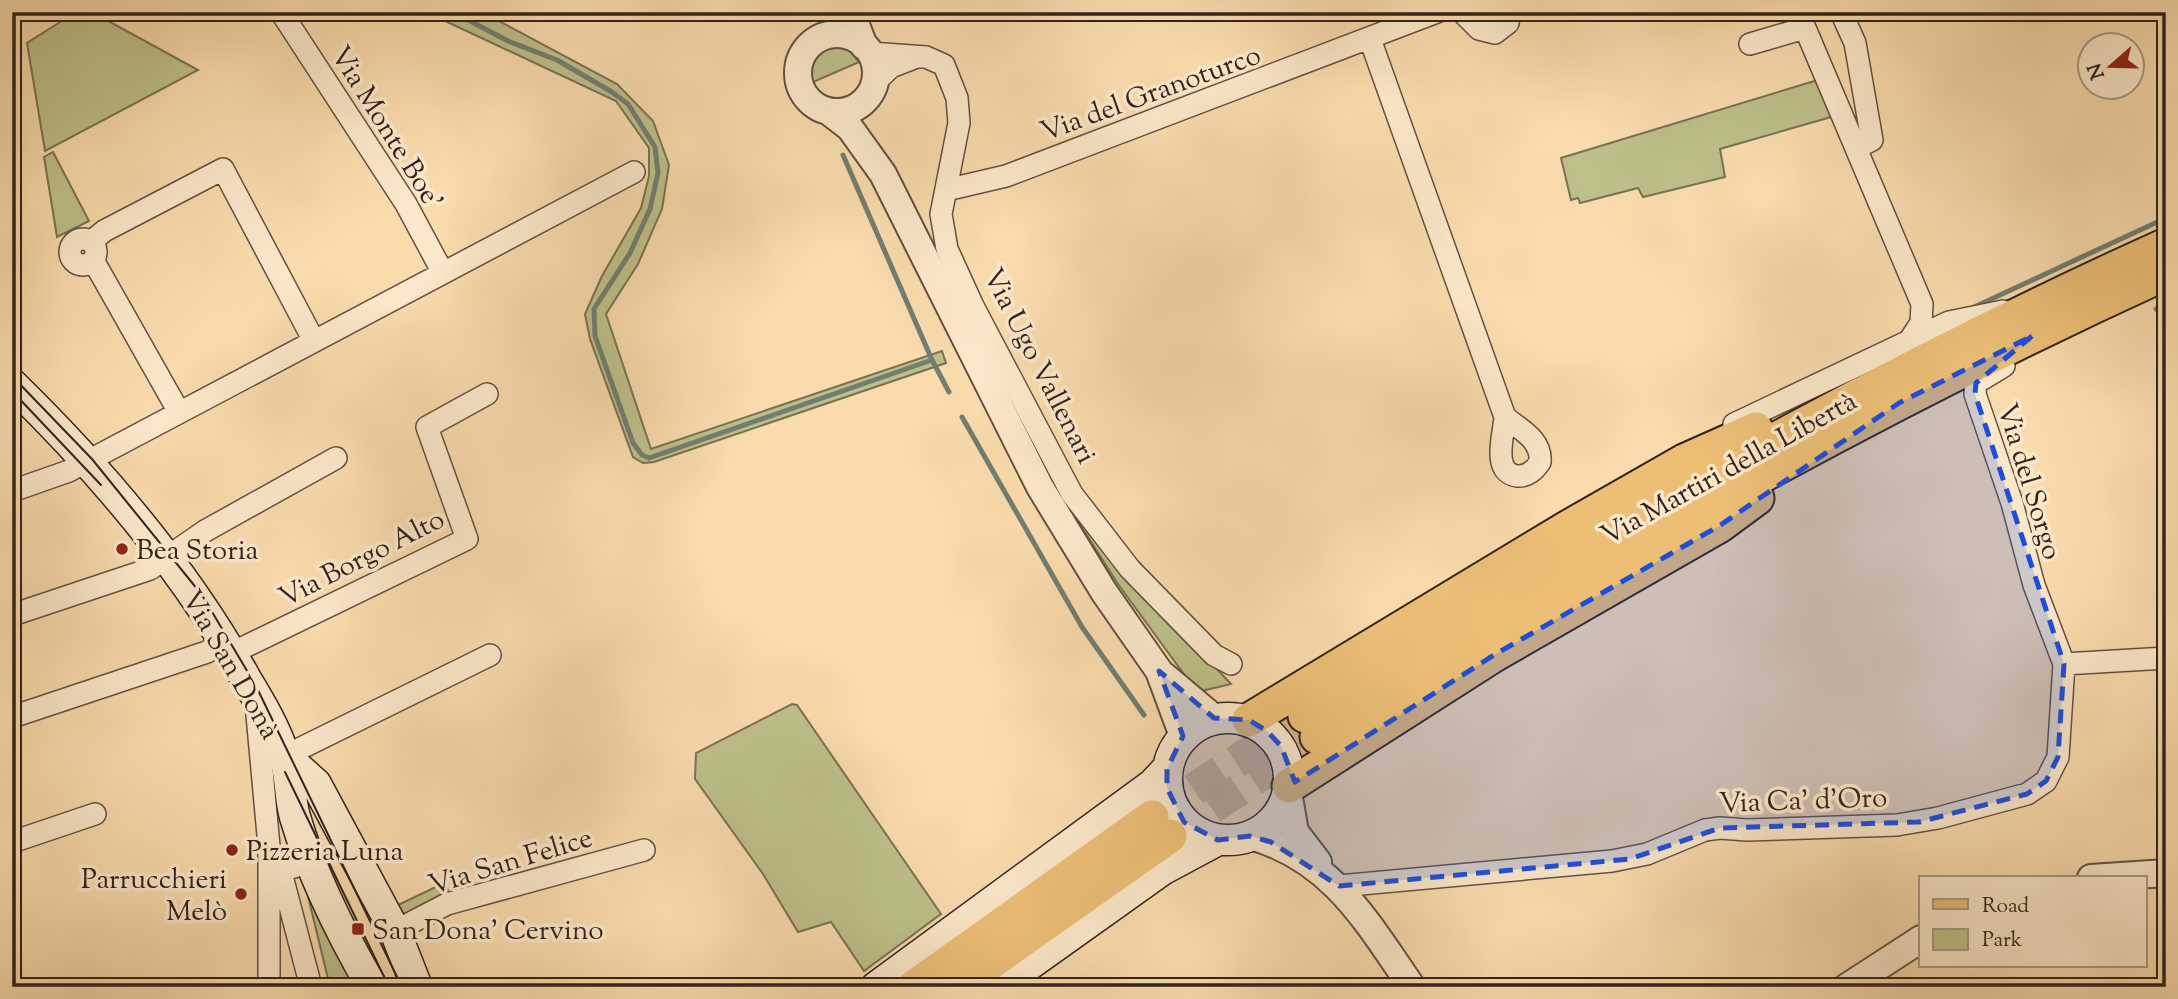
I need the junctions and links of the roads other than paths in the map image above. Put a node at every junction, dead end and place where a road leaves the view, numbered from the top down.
1 (281, 12) edge
2 (828, 12) edge
3 (851, 12) edge
4 (1437, 12) edge
5 (1462, 12) edge
6 (1510, 12) edge
7 (1841, 12) edge
8 (817, 39) junction
9 (1370, 39) junction
10 (1751, 44) dead end
11 (867, 49) junction
12 (919, 57) junction
13 (872, 88) junction
14 (828, 111) junction
15 (1862, 145) junction
16 (634, 172) dead end
17 (883, 174) junction
18 (946, 190) junction
19 (2166, 245) edge
20 (443, 273) junction
21 (2166, 273) edge
22 (1956, 332) junction
23 (2032, 336) junction
24 (314, 341) junction
25 (1909, 341) junction
26 (12, 384) edge
27 (487, 394) dead end
28 (1899, 403) junction
29 (179, 412) junction
30 (1505, 416) dead end
31 (336, 458) dead end
32 (88, 461) junction
33 (12, 491) edge
34 (1617, 500) junction
35 (166, 557) junction
36 (12, 615) edge
37 (229, 647) junction
38 (490, 655) dead end
39 (2166, 658) edge
40 (1231, 664) dead end
41 (2064, 664) junction
42 (1159, 671) junction
43 (255, 695) junction
44 (12, 717) edge
45 (1214, 718) junction
46 (1249, 720) junction
47 (1183, 736) junction
48 (285, 756) junction
49 (1167, 769) junction
50 (302, 788) junction
51 (1289, 789) junction
52 (266, 813) junction
53 (95, 814) dead end
54 (1250, 836) junction
55 (1218, 840) junction
56 (12, 842) edge
57 (644, 850) dead end
58 (315, 869) junction
59 (2166, 873) edge
60 (2121, 876) edge
61 (1336, 883) junction
62 (395, 932) junction
63 (1919, 940) edge
64 (269, 987) edge
65 (311, 987) edge
66 (372, 987) edge
67 (417, 987) edge
68 (876, 987) edge
69 (914, 987) edge
70 (956, 987) edge
71 (998, 987) edge
72 (1412, 987) edge
73 (1847, 987) edge

1 - 20 street, Via Monte Boe'
2 - 8 street, Via Ugo Vallenari
3 - 11 street, Via Ugo Vallenari
4 - 9 street, Via del Granoturco
5 - 6 street
7 - 15 street
8 - 11 street, Via Ugo Vallenari
8 - 14 street, Via Ugo Vallenari
9 - 18 street, Via del Granoturco
9 - 30 street
10 - 15 street
11 - 12 street, Via Ugo Vallenari
11 - 13 street, Via Ugo Vallenari
12 - 13 street
12 - 18 street, Via Ugo Vallenari
13 - 14 street
13 - 17 street, Via Ugo Vallenari
14 - 17 street, Via Ugo Vallenari
15 - 22 street
15 - 25 street
16 - 20 street
17 - 42 street, Via Ugo Vallenari
18 - 40 street, Via Ugo Vallenari
19 - 22 main road, Via Martiri della Libertà
20 - 24 street
21 - 23 main road, Via Martiri della Libertà
22 - 25 street
22 - 28 main road, Via Martiri della Libertà
22 - 34 main road
23 - 28 main road, Via Martiri della Libertà
23 - 41 street, Via del Sorgo
24 - 29 street
24 - 29 street
25 - 34 street
26 - 32 main road, Via San Donà
27 - 37 street, Via Borgo Alto
28 - 51 main road
29 - 32 street
31 - 35 street
32 - 33 street
32 - 35 main road, Via San Donà
34 - 46 main road
35 - 36 street
35 - 37 main road, Via San Donà
37 - 43 main road, Via San Donà
37 - 44 street
38 - 48 street
39 - 41 street
41 - 61 street, Via Ca' d'Oro
42 - 45 street, Via Ugo Vallenari
42 - 47 street, Via Ugo Vallenari
43 - 48 main road, Via San Donà
43 - 52 street
45 - 46 main road
45 - 47 main road
46 - 51 main road
47 - 49 main road
48 - 50 main road, Via San Donà
49 - 55 main road
49 - 68 main road
50 - 52 street
50 - 58 main road, Via San Donà
50 - 62 main road, Via San Donà
51 - 54 main road
51 - 61 street
52 - 64 street
53 - 56 street
54 - 55 main road
54 - 61 street
55 - 71 main road
57 - 62 street, Via San Felice
58 - 65 street
58 - 66 main road, Via San Donà
59 - 60 street
61 - 72 street
62 - 67 main road, Via San Donà
63 - 73 street
69 - 70 main road

